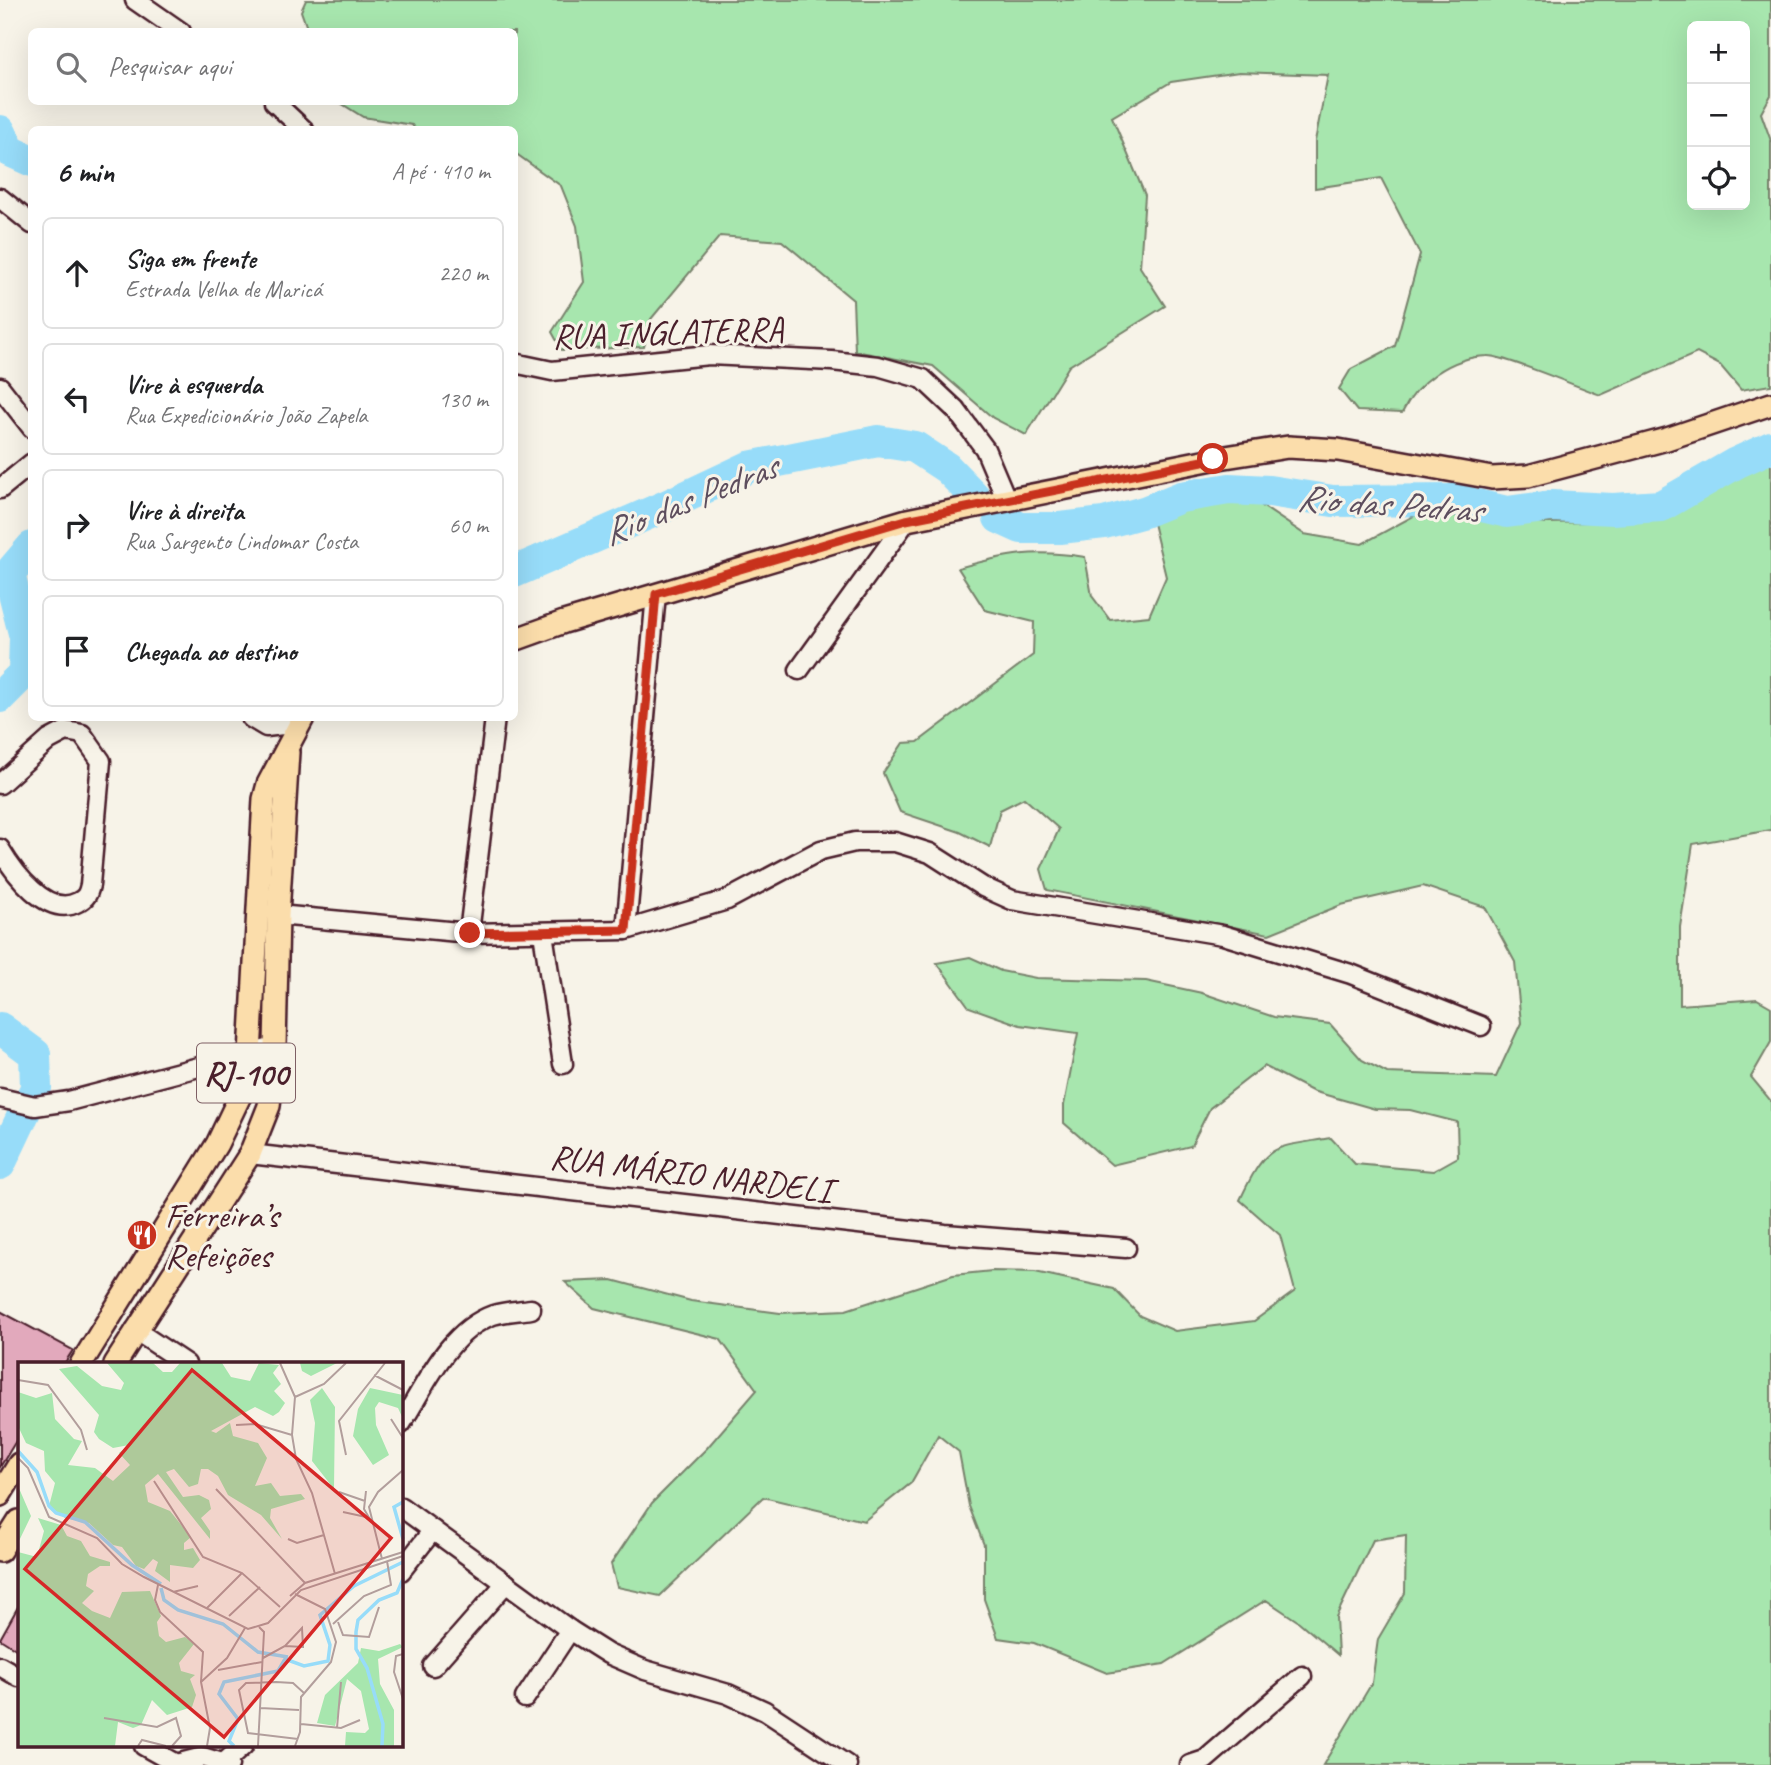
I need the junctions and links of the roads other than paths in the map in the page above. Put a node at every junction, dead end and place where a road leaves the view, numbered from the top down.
1 (135, 0) edge
2 (175, 28) edge
3 (277, 105) edge
4 (300, 126) edge
5 (0, 198) edge
6 (28, 221) edge
7 (518, 364) edge
8 (0, 387) edge
9 (1771, 404) edge
10 (28, 423) edge
11 (28, 466) edge
12 (0, 489) edge
13 (1007, 501) junction
14 (906, 520) junction
15 (656, 594) junction
16 (518, 639) edge
17 (799, 670) dead end
18 (256, 721) edge
19 (296, 721) edge
20 (300, 721) edge
21 (495, 721) edge
22 (85, 726) edge
23 (289, 743) junction
24 (0, 784) edge
25 (0, 849) edge
26 (278, 915) junction
27 (626, 930) junction
28 (470, 933) junction
29 (543, 933) junction
30 (1481, 1026) dead end
31 (275, 1047) junction
32 (250, 1054) junction
33 (563, 1064) dead end
34 (0, 1098) edge
35 (250, 1154) junction
36 (1126, 1248) dead end
37 (531, 1309) dead end
38 (135, 1331) junction
39 (82, 1362) edge
40 (116, 1362) edge
41 (183, 1362) edge
42 (402, 1422) edge
43 (18, 1466) edge
44 (0, 1495) edge
45 (402, 1508) edge
46 (18, 1523) edge
47 (433, 1530) junction
48 (0, 1551) edge
49 (402, 1570) edge
50 (506, 1583) junction
51 (570, 1630) junction
52 (0, 1666) edge
53 (433, 1666) dead end
54 (18, 1675) edge
55 (1302, 1676) dead end
56 (525, 1698) dead end
57 (148, 1748) edge
58 (241, 1748) edge
59 (177, 1764) edge
60 (227, 1764) edge
61 (847, 1765) edge
62 (1189, 1765) edge

1 - 2 street
3 - 4 street
5 - 6 street
7 - 13 street, RUA INGLATERRA
8 - 10 street
9 - 13 main road
11 - 12 street
13 - 14 main road
14 - 15 main road
14 - 17 street
15 - 16 main road
15 - 27 street
18 - 19 street
20 - 23 main road, RJ-100
21 - 28 street
22 - 24 street
22 - 25 street
23 - 26 main road, RJ-100
23 - 32 main road, RJ-100
26 - 28 street
26 - 31 main road, RJ-100
27 - 29 street
27 - 30 street
28 - 29 street
29 - 33 street
31 - 32 street
31 - 35 main road, RJ-100
32 - 34 street
32 - 39 main road, RJ-100
35 - 36 street, RUA MÁRIO NARDELI
35 - 38 main road, RJ-100
37 - 42 street
38 - 40 main road, RJ-100
38 - 41 street
43 - 44 main road
45 - 47 street
46 - 48 main road
47 - 49 street
47 - 50 street
50 - 51 street
50 - 53 street
51 - 56 street
51 - 61 street
52 - 54 street
55 - 62 street
57 - 59 street
58 - 60 street
59 - 60 street

